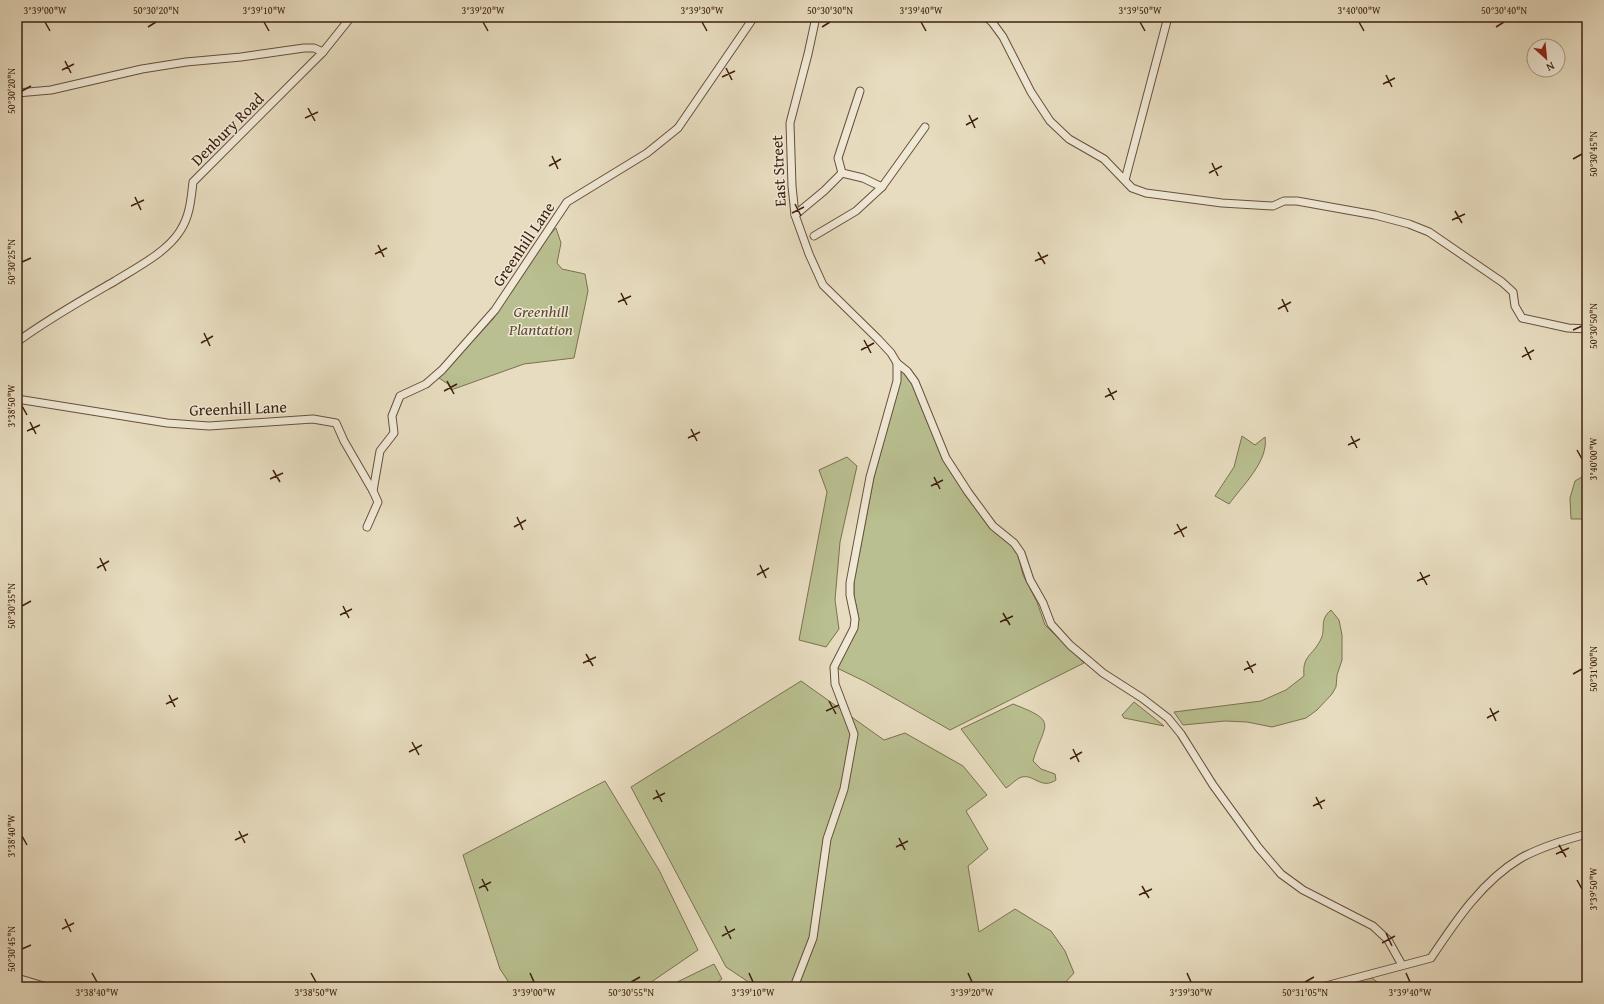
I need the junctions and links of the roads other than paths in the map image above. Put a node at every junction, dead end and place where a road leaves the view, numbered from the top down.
1 (351, 17) edge
2 (754, 17) edge
3 (816, 17) edge
4 (986, 17) edge
5 (1168, 17) edge
6 (323, 52) junction
7 (860, 90) dead end
8 (17, 94) edge
9 (925, 127) dead end
10 (842, 173) junction
11 (1125, 180) junction
12 (882, 187) junction
13 (795, 215) junction
14 (814, 236) dead end
15 (1587, 329) edge
16 (17, 342) edge
17 (897, 363) junction
18 (17, 399) edge
19 (373, 491) junction
20 (367, 527) dead end
21 (1587, 834) edge
22 (1402, 965) junction
23 (17, 978) edge
24 (47, 987) edge
25 (794, 987) edge
26 (1322, 987) edge

1 - 6 street, Denbury Road
2 - 19 street, Greenhill Lane
3 - 13 street, East Street
4 - 11 street
5 - 11 street
6 - 8 street
6 - 16 street, Denbury Road
7 - 10 street
9 - 12 street
10 - 12 street
10 - 13 street
11 - 15 street
12 - 14 street
13 - 17 street, East Street
17 - 22 street, East Street
17 - 25 street
18 - 19 street, Greenhill Lane
19 - 20 street, Greenhill Lane
21 - 22 street
22 - 26 street
23 - 24 street

